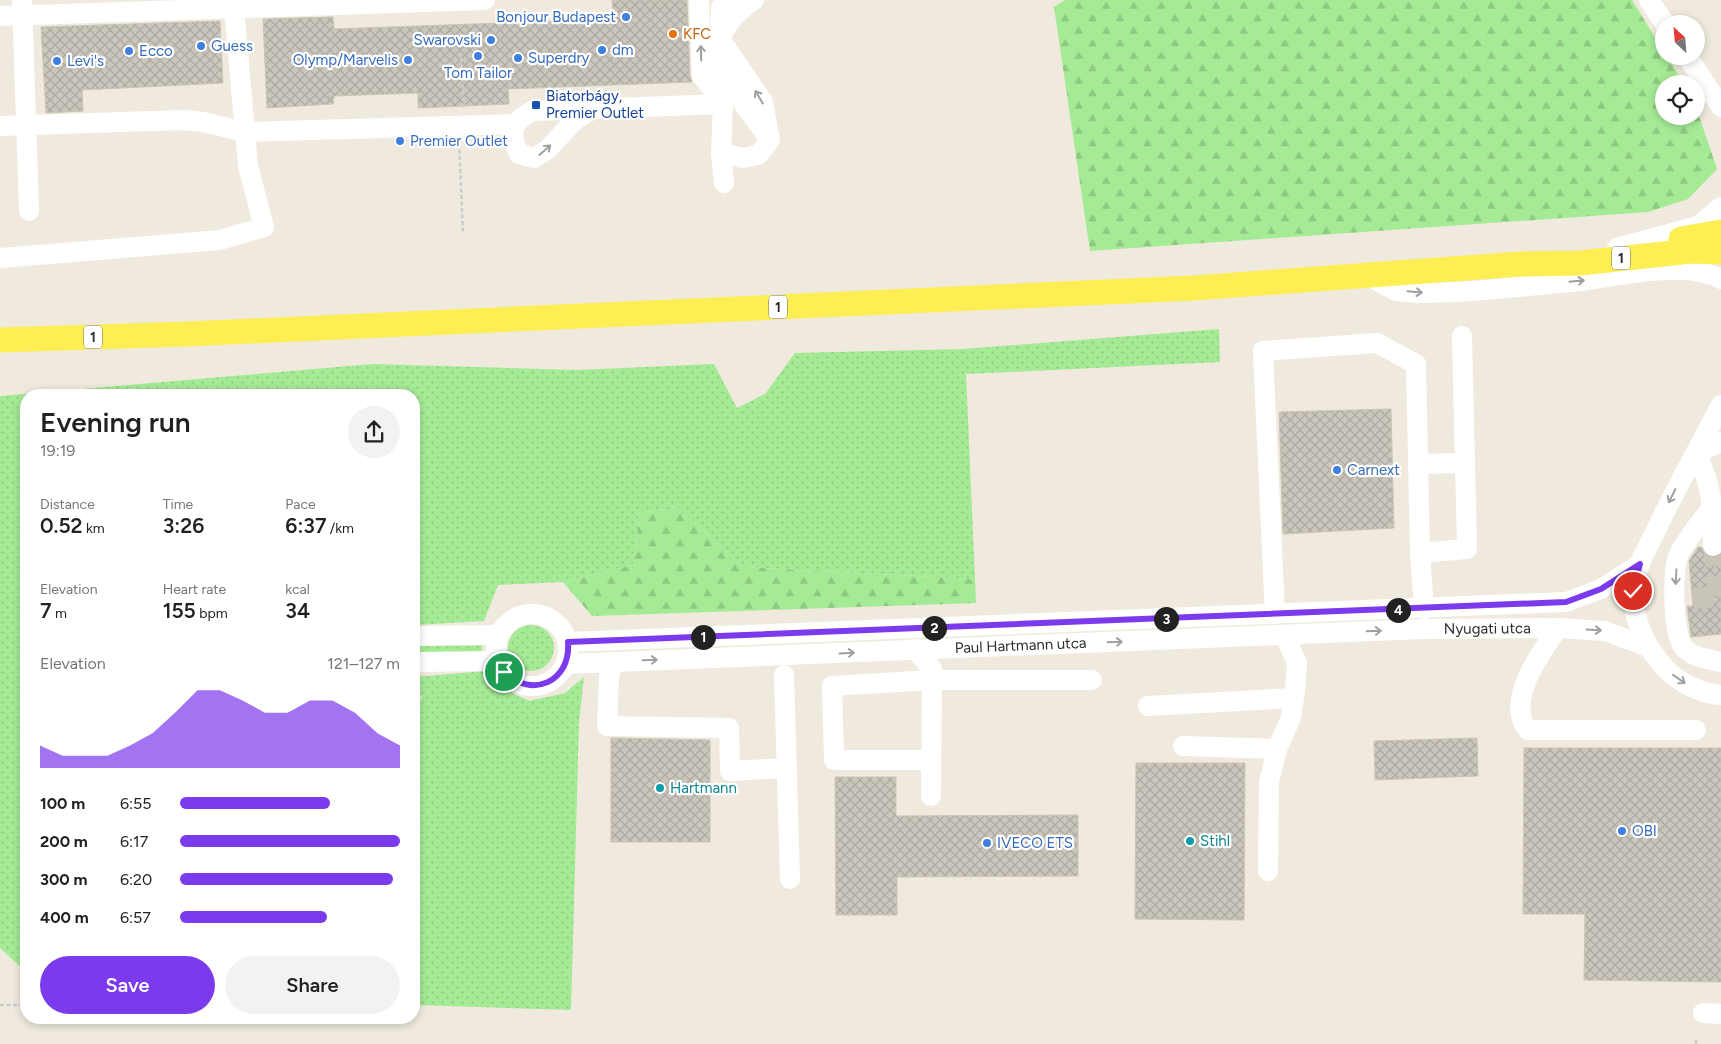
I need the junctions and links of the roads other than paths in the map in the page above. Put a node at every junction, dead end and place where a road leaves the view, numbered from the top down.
1 (485, 0) edge
2 (699, 0) edge
3 (1649, 0) edge
4 (738, 2) edge
5 (23, 8) edge
6 (234, 8) junction
7 (1659, 15) edge
8 (0, 16) edge
9 (720, 39) junction
10 (1693, 65) edge
11 (722, 88) junction
12 (1720, 108) edge
13 (592, 109) junction
14 (516, 124) junction
15 (27, 125) junction
16 (0, 126) edge
17 (245, 132) junction
18 (770, 140) junction
19 (721, 152) junction
20 (724, 183) dead end
21 (1721, 207) edge
22 (30, 210) dead end
23 (1721, 232) edge
24 (1617, 248) junction
25 (1721, 252) edge
26 (0, 258) edge
27 (1520, 264) junction
28 (1370, 277) junction
29 (1721, 279) edge
30 (1462, 336) dead end
31 (0, 340) edge
32 (1721, 405) edge
33 (1721, 442) edge
34 (1465, 463) junction
35 (1419, 464) junction
36 (1707, 467) edge
37 (1717, 502) edge
38 (1713, 546) tunnel mouth
39 (1420, 553) junction
40 (1640, 564) junction
41 (1424, 609) junction
42 (1275, 614) junction
43 (1296, 614) joint
44 (1558, 628) junction
45 (1521, 629) junction
46 (1323, 633) junction
47 (499, 635) junction
48 (420, 636) edge
49 (1284, 636) junction
50 (568, 642) junction
51 (1648, 647) junction
52 (952, 648) junction
53 (915, 649) junction
54 (816, 654) junction
55 (757, 656) junction
56 (1537, 659) junction
57 (498, 661) junction
58 (420, 662) edge
59 (614, 662) junction
60 (1721, 662) edge
61 (1296, 663) junction
62 (566, 664) junction
63 (932, 674) junction
64 (784, 675) junction
65 (1092, 680) dead end
66 (1721, 695) edge
67 (1294, 698) junction
68 (1148, 706) dead end
69 (1696, 730) dead end
70 (1183, 746) dead end
71 (1277, 749) junction
72 (931, 760) junction
73 (787, 768) junction
74 (931, 796) dead end
75 (1268, 871) dead end
76 (790, 879) dead end

1 - 6 street
11 -> 2 street
3 - 7 street
4 - 9 street
5 - 6 street
5 - 8 street
5 - 15 street
6 - 17 street
9 - 11 street
18 -> 9 street
10 - 12 street
11 - 13 street
11 - 18 street
11 - 19 street
13 - 14 street
14 -> 13 street
14 - 17 street
15 - 16 street
15 - 17 street
15 - 22 street
17 - 26 street
18 - 19 street
19 - 20 street
21 - 24 street
23 - 24 main road, 1
24 - 27 main road, 1
25 - 27 main road, 1
27 - 28 main road, 1
28 -> 29 street
28 - 31 main road, 1
30 - 34 street
32 - 36 street
33 - 36 street
34 - 35 street
34 - 39 street
35 - 39 street
35 - 42 street
36 - 37 street
36 -> 40 street
37 - 38 street
37 -> 60 street
39 - 41 street
40 - 41 street, Nyugati utca
40 - 51 street
41 - 43 street, Nyugati utca
42 - 43 street, Paul Hartmann utca
42 - 50 street, Paul Hartmann utca
44 - 45 street, Nyugati utca
44 -> 51 street, Nyugati utca
44 - 56 street
46 -> 45 street, Nyugati utca
45 - 56 street
46 - 49 street, Paul Hartmann utca
46 - 61 street
47 - 48 street
47 - 50 street
47 - 57 street
52 -> 49 street, Paul Hartmann utca
49 - 61 street
50 - 62 street
51 -> 66 street
52 - 53 street, Paul Hartmann utca
52 - 63 street
54 -> 53 street, Paul Hartmann utca
53 - 63 street
54 - 55 street, Paul Hartmann utca
54 - 64 street
59 -> 55 street, Paul Hartmann utca
55 - 64 street
56 - 69 street
57 - 58 street
57 - 62 street
59 - 62 street, Paul Hartmann utca
59 - 73 street
61 - 67 street
63 - 65 street
63 - 72 street
63 - 72 street
64 - 73 street
67 - 68 street
67 - 71 street
70 - 71 street
71 - 75 street
72 - 74 street
73 - 76 street

